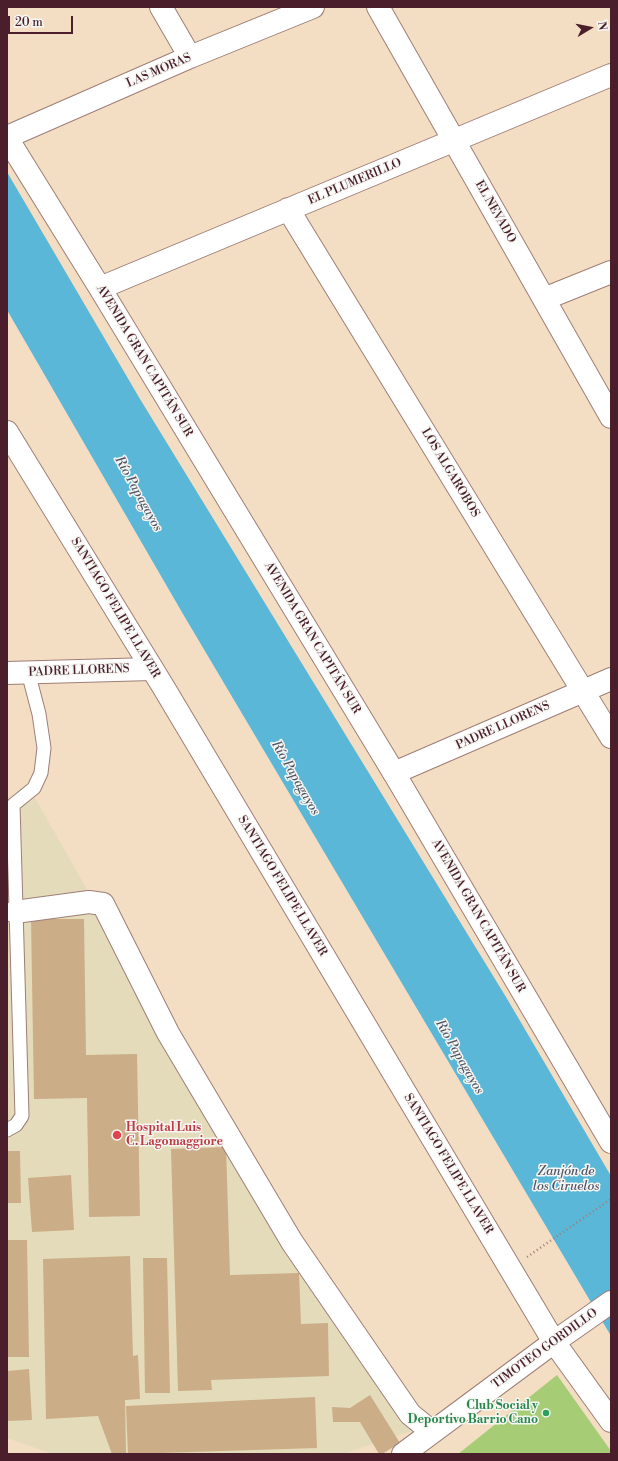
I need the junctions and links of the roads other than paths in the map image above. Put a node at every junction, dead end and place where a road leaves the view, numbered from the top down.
1 (161, 7) edge
2 (313, 7) edge
3 (378, 7) edge
4 (190, 57) junction
5 (611, 75) edge
6 (7, 138) edge
7 (455, 140) junction
8 (288, 210) junction
9 (611, 272) edge
10 (100, 288) junction
11 (544, 299) junction
12 (611, 417) edge
13 (7, 432) edge
14 (152, 669) junction
15 (17, 672) edge
16 (611, 679) edge
17 (583, 691) junction
18 (611, 737) edge
19 (394, 773) junction
20 (10, 805) edge
21 (11, 912) edge
22 (7, 1130) edge
23 (611, 1142) edge
24 (611, 1302) edge
25 (554, 1342) junction
26 (611, 1421) edge
27 (432, 1432) junction
28 (403, 1454) edge

1 - 4 street
2 - 4 street, LAS MORAS
3 - 7 street, EL NEVADO
4 - 6 street, LAS MORAS
5 - 7 street, EL PLUMERILLO
6 - 10 street, AVENIDA GRAN CAPITÁN SUR
7 - 8 street, EL PLUMERILLO
7 - 11 street, EL NEVADO
8 - 10 street, EL PLUMERILLO
8 - 17 street, LOS ALGAROBOS
9 - 11 street
10 - 19 street, AVENIDA GRAN CAPITÁN SUR
11 - 12 street, EL NEVADO
13 - 14 street, SANTIAGO FELIPE LLAVER
14 - 15 street, PADRE LLORENS
14 - 25 street, SANTIAGO FELIPE LLAVER
15 - 20 lane
16 - 17 street, PADRE LLORENS
17 - 18 street, LOS ALGAROBOS
17 - 19 street, PADRE LLORENS
19 - 23 street, AVENIDA GRAN CAPITÁN SUR
20 - 21 lane
21 - 22 lane
21 - 27 street
24 - 25 street, TIMOTEO GORDILLO
25 - 26 street, SANTIAGO FELIPE LLAVER
25 - 27 street, TIMOTEO GORDILLO
27 - 28 street, TIMOTEO GORDILLO

